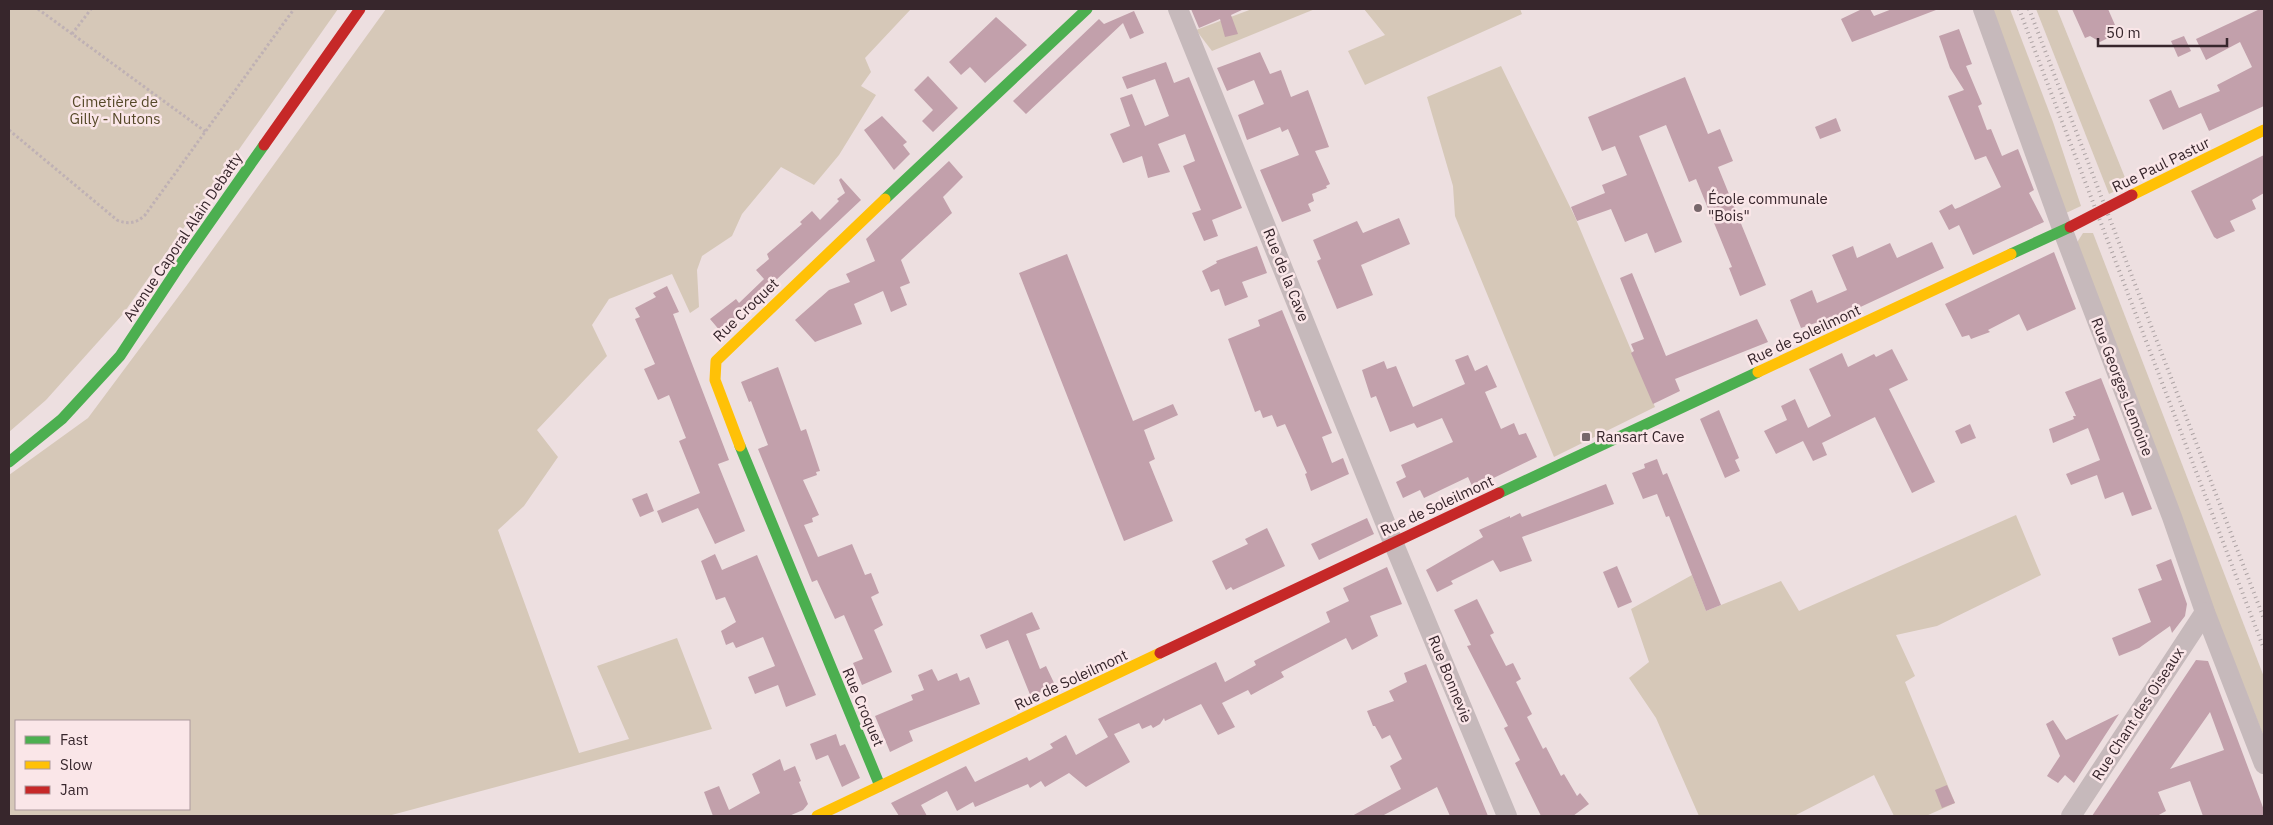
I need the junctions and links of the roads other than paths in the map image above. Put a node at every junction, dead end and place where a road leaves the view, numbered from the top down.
1 (360, 9) edge
2 (1087, 9) edge
3 (1178, 9) edge
4 (1983, 9) edge
5 (2264, 130) edge
6 (2067, 229) junction
7 (9, 462) edge
8 (1393, 542) junction
9 (2205, 612) junction
10 (2264, 764) edge
11 (880, 786) junction
12 (818, 816) edge
13 (1507, 816) edge
14 (2071, 816) edge

1 - 7 street, Avenue Caporal Alain Debatty
2 - 11 street, Rue Croquet
3 - 8 street, Rue de la Cave
4 - 6 street, Rue Georges Lemoine
5 - 6 street, Rue Paul Pastur, bridge
6 - 8 street, Rue de Soleilmont
6 - 9 street, Rue Georges Lemoine
8 - 11 street, Rue de Soleilmont
8 - 13 street, Rue Bonnevie
9 - 10 street, Rue Georges Lemoine
9 - 14 street, Rue Chant des Oiseaux
11 - 12 street, Rue de Soleilmont

